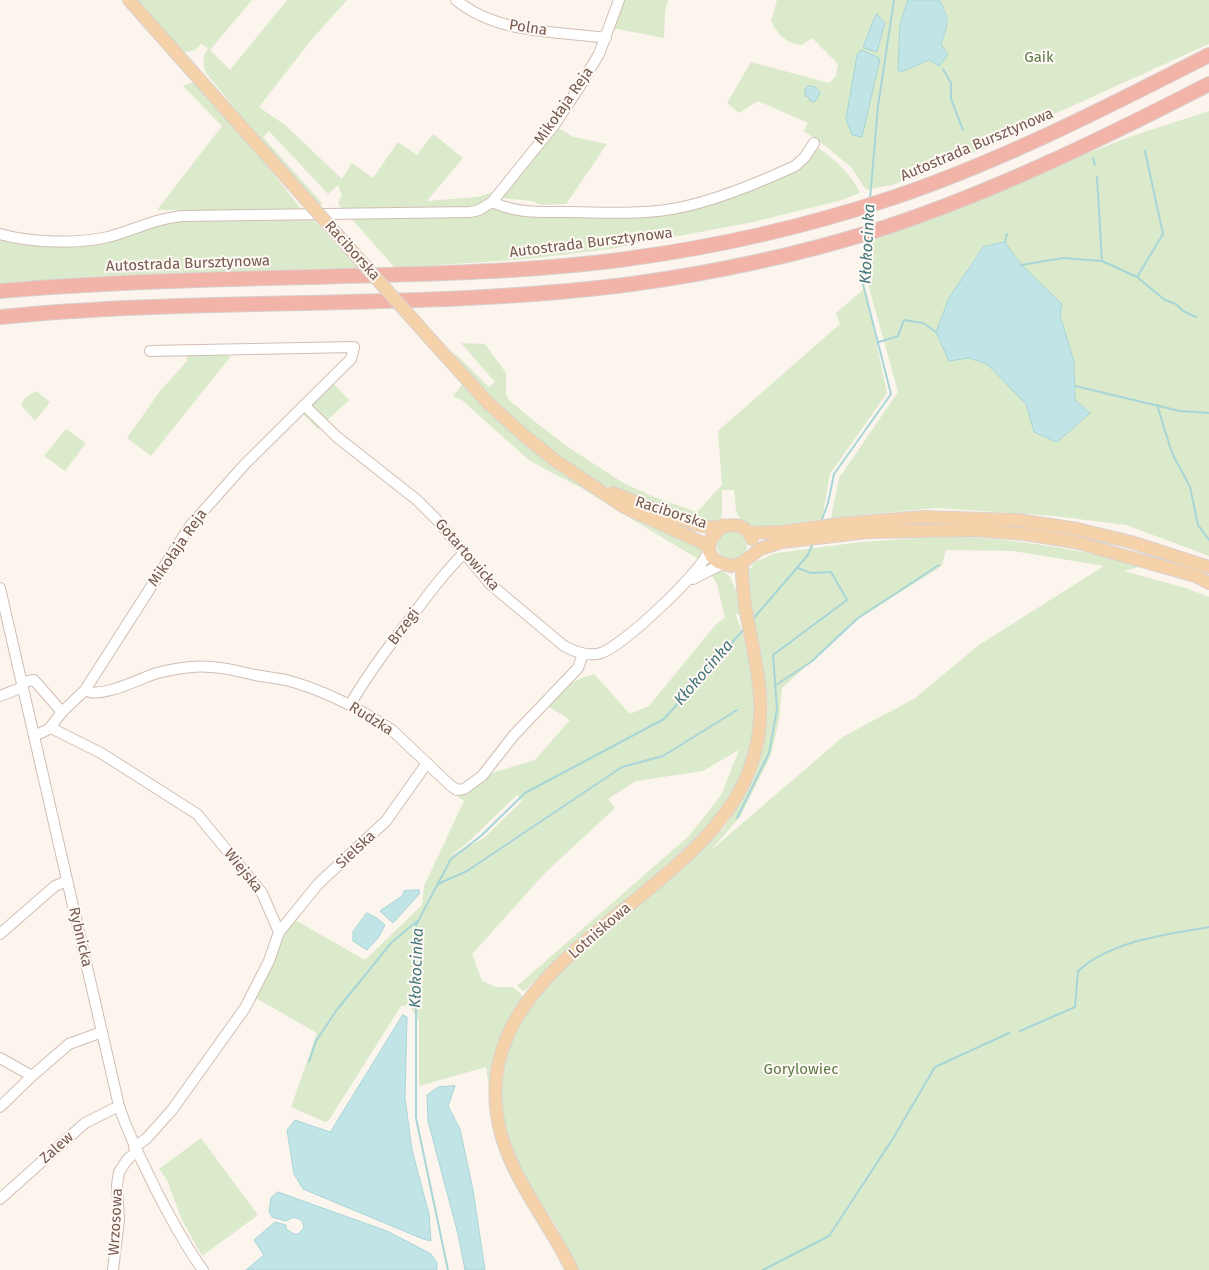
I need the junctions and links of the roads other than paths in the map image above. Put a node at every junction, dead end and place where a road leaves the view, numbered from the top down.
1 (130, 0) edge
2 (456, 0) edge
3 (619, 0) edge
4 (606, 38) junction
5 (1209, 55) edge
6 (1209, 84) edge
7 (814, 143) dead end
8 (492, 202) junction
9 (0, 234) edge
10 (0, 291) edge
11 (0, 316) edge
12 (150, 351) dead end
13 (304, 405) junction
14 (592, 484) junction
15 (722, 526) junction
16 (750, 533) junction
17 (709, 549) junction
18 (464, 553) junction
19 (747, 559) junction
20 (725, 565) junction
21 (1209, 567) edge
22 (685, 583) junction
23 (1209, 583) edge
24 (0, 588) edge
25 (744, 601) junction
26 (582, 654) junction
27 (22, 685) junction
28 (85, 690) junction
29 (0, 696) edge
30 (350, 705) junction
31 (62, 712) junction
32 (51, 728) junction
33 (34, 736) junction
34 (427, 763) junction
35 (67, 881) junction
36 (279, 932) junction
37 (0, 934) edge
38 (102, 1032) junction
39 (0, 1058) edge
40 (32, 1076) junction
41 (119, 1106) junction
42 (0, 1107) edge
43 (136, 1149) junction
44 (0, 1198) edge
45 (113, 1270) edge
46 (203, 1270) edge
47 (572, 1270) edge

1 - 14 main road, Raciborska, bridge
2 - 4 street, Polna
3 - 4 street, Mikołaja Reja
4 - 8 street, Mikołaja Reja
5 - 10 highway, Autostrada Bursztynowa
6 - 11 highway
7 - 8 street
8 - 9 street
12 - 13 street, Mikołaja Reja
13 - 18 street, Gotartowicka
13 - 28 street, Mikołaja Reja
14 - 15 main road, Raciborska
14 - 17 main road, Raciborska
15 - 16 main road
15 - 17 main road
16 - 19 main road
16 - 21 main road
17 - 20 main road
17 - 22 street
18 - 26 street, Gotartowicka
18 - 30 street, Brzegi
19 - 20 main road
19 - 23 main road
19 - 25 main road, Lotniskowa
20 - 22 street
20 - 25 main road, Lotniskowa
22 - 26 street
24 - 27 street, Rybnicka
25 - 47 main road, Lotniskowa
26 - 34 street, Rudzka
27 - 29 street
27 - 31 street
27 - 33 street, Rybnicka
28 - 30 street, Rudzka
28 - 31 street, Mikołaja Reja
30 - 34 street, Rudzka
31 - 32 street, Mikołaja Reja
32 - 33 street
32 - 36 street, Wiejska
33 - 35 street, Rybnicka
34 - 36 street, Sielska
35 - 37 street
35 - 38 street, Rybnicka
36 - 43 street
38 - 40 street
38 - 41 street, Rybnicka
39 - 40 street
40 - 42 street
41 - 43 street, Rybnicka
41 - 44 street, Zalew
43 - 45 street, Wrzosowa
43 - 46 street, Rybnicka

